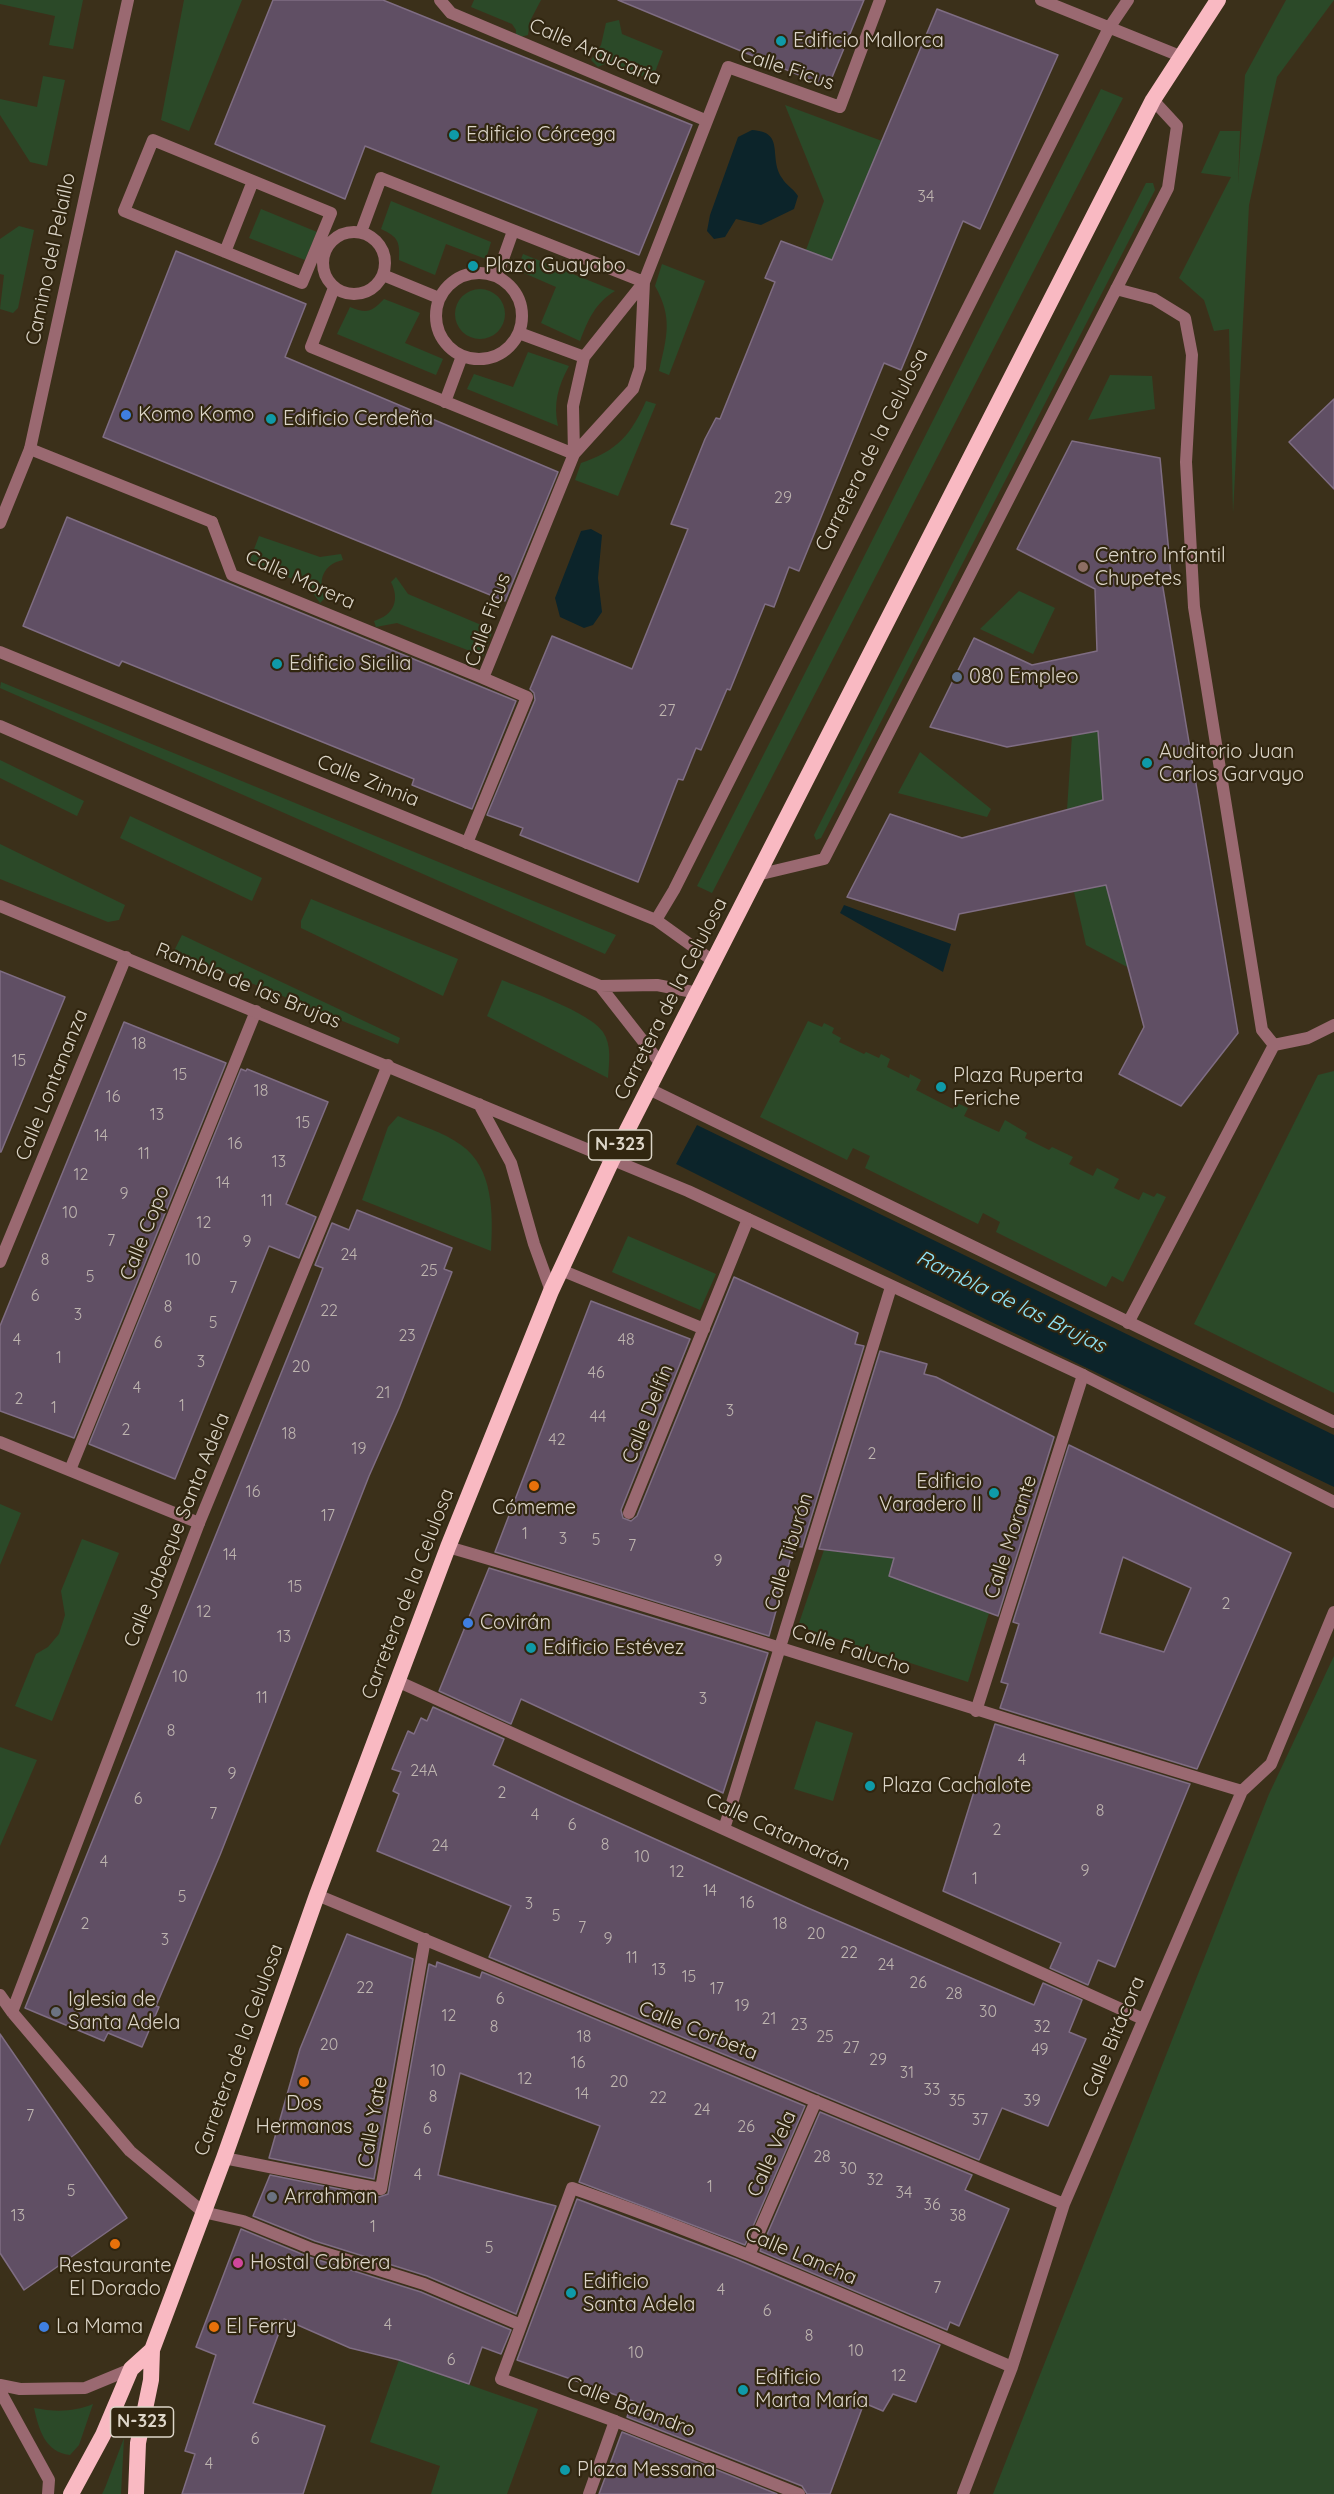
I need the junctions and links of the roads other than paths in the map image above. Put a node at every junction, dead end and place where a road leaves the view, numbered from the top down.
1 (128, 0) edge
2 (441, 0) edge
3 (880, 0) edge
4 (1041, 0) edge
5 (1128, 0) edge
6 (1218, 0) edge
7 (1109, 28) junction
8 (1180, 56) junction
9 (1153, 100) junction
10 (705, 120) junction
11 (254, 182) junction
12 (513, 231) junction
13 (360, 232) junction
14 (321, 250) junction
15 (225, 252) junction
16 (383, 275) junction
17 (497, 276) junction
18 (644, 282) junction
19 (334, 288) junction
20 (1116, 289) junction
21 (439, 298) junction
22 (519, 333) junction
23 (462, 356) junction
24 (584, 357) junction
25 (445, 402) junction
26 (30, 449) junction
27 (574, 453) junction
28 (0, 523) edge
29 (0, 652) edge
30 (483, 678) junction
31 (0, 726) edge
32 (467, 843) junction
33 (758, 875) junction
34 (0, 906) edge
35 (657, 920) junction
36 (126, 957) junction
37 (713, 961) junction
38 (600, 986) junction
39 (698, 993) junction
40 (256, 1011) junction
41 (1334, 1025) edge
42 (1274, 1045) junction
43 (661, 1064) junction
44 (388, 1065) junction
45 (649, 1089) junction
46 (479, 1104) junction
47 (612, 1160) junction
48 (748, 1219) junction
49 (0, 1262) edge
50 (561, 1270) junction
51 (891, 1287) junction
52 (551, 1291) junction
53 (1128, 1323) junction
54 (704, 1329) junction
55 (1083, 1376) junction
56 (1334, 1422) edge
57 (0, 1442) edge
58 (70, 1470) junction
59 (1334, 1502) edge
60 (629, 1513) dead end
61 (198, 1523) junction
62 (448, 1547) junction
63 (1334, 1612) edge
64 (780, 1648) junction
65 (397, 1682) junction
66 (976, 1711) junction
67 (1242, 1791) junction
68 (724, 1829) junction
69 (317, 1895) junction
70 (425, 1940) junction
71 (0, 1995) edge
72 (12, 2012) junction
73 (1143, 2019) junction
74 (816, 2101) junction
75 (224, 2158) junction
76 (572, 2188) joint
77 (1064, 2204) junction
78 (203, 2212) junction
79 (749, 2255) junction
80 (521, 2325) junction
81 (152, 2350) junction
82 (1012, 2367) junction
83 (131, 2369) junction
84 (0, 2385) edge
85 (0, 2391) edge
86 (615, 2421) junction
87 (48, 2494) edge
88 (71, 2494) edge
89 (136, 2494) edge
90 (589, 2494) edge
91 (799, 2494) edge
92 (963, 2494) edge

1 - 26 street, Camino del Pelaíllo
2 - 10 street, Calle Araucaria
3 - 10 street, Calle Ficus
4 - 7 street
5 - 7 street, Carretera de la Celulosa
6 - 8 highway, Carretera de la Celulosa / N-323
7 - 8 street
7 - 35 street, Carretera de la Celulosa
8 - 9 highway, Carretera de la Celulosa / N-323
9 - 20 street
9 - 33 highway, Carretera de la Celulosa / N-323
10 - 18 street, Calle Ficus
11 - 14 street
11 - 15 street
11 - 15 street
12 - 13 street
12 - 17 street
12 - 18 street
13 - 14 street
13 - 16 street
14 - 15 street
14 - 19 street
16 - 19 street
16 - 21 street
17 - 21 street
17 - 22 street
18 - 24 street, Calle Ficus
18 - 27 street, Calle Ficus
19 - 25 street
20 - 33 street
20 - 42 street
21 - 23 street
22 - 23 street
22 - 24 street
23 - 25 street
24 - 27 street, Calle Ficus
25 - 27 street
26 - 28 street, Camino del Pelaíllo
26 - 30 street, Calle Morera
27 - 30 street, Calle Ficus
29 - 32 street, Calle Zinnia
30 - 32 street, Calle Ficus
31 - 38 street
32 - 35 street, Calle Zinnia
33 - 37 highway, Carretera de la Celulosa / N-323
34 - 36 street, Rambla de las Brujas
35 - 37 street, Calle Zinnia
36 - 40 street, Rambla de las Brujas
36 - 49 street, Calle Lontananza
37 - 39 highway, Carretera de la Celulosa / N-323
38 - 39 street
38 - 43 street
39 - 43 highway, Carretera de la Celulosa / N-323
40 - 44 street, Rambla de las Brujas
40 - 58 street, Calle Copo
41 - 42 street
42 - 53 street
43 - 45 highway, Carretera de la Celulosa / N-323
44 - 46 street, Rambla de las Brujas
44 - 61 street, Calle Jabeque Santa Adela
45 - 47 highway, Carretera de la Celulosa / N-323
45 - 53 street
46 - 47 street, Rambla de las Brujas
46 - 52 street
47 - 48 street, Rambla de las Brujas
47 - 50 highway, Carretera de la Celulosa / N-323
48 - 51 street, Rambla de las Brujas
48 - 54 street, Calle Delfín
50 - 52 highway, Carretera de la Celulosa / N-323
50 - 54 street
51 - 55 street, Rambla de las Brujas
51 - 64 street, Calle Tiburón
52 - 62 highway, Carretera de la Celulosa / N-323
53 - 56 street
54 - 60 street, Calle Delfín
55 - 59 street, Rambla de las Brujas
55 - 66 street, Calle Morante
57 - 58 street
58 - 61 street
61 - 72 street, Calle Jabeque Santa Adela
62 - 64 street, Calle Falucho
62 - 65 highway, Carretera de la Celulosa / N-323
63 - 67 street, Calle Bitácora
64 - 66 street, Calle Falucho
64 - 68 street, Calle Tiburón
65 - 68 street, Calle Catamarán
65 - 69 highway, Carretera de la Celulosa / N-323
66 - 67 street, Calle Falucho
67 - 73 street, Calle Bitácora
68 - 73 street, Calle Catamarán
69 - 70 street, Calle Corbeta
69 - 75 highway, Carretera de la Celulosa / N-323
70 - 74 street, Calle Corbeta
70 - 75 street, Calle Yate
71 - 72 street
72 - 78 street
73 - 77 street, Calle Bitácora
74 - 77 street, Calle Corbeta
74 - 79 street, Calle Vela
75 - 78 highway, Carretera de la Celulosa / N-323
76 - 79 street, Calle Lancha
76 - 80 street, Calle Balandro
77 - 82 street, Calle Bitácora
78 - 80 street
78 - 81 highway, Carretera de la Celulosa / N-323
79 - 82 street, Calle Lancha
80 - 86 street, Calle Balandro
81 - 83 highway, Carretera de la Celulosa / N-323
81 - 89 highway, Carretera de la Celulosa / N-323
82 - 92 street, Calle Bitácora
83 - 84 street
83 - 88 highway, Carretera de la Celulosa / N-323
85 - 87 street
86 - 90 street
86 - 91 street, Calle Balandro

